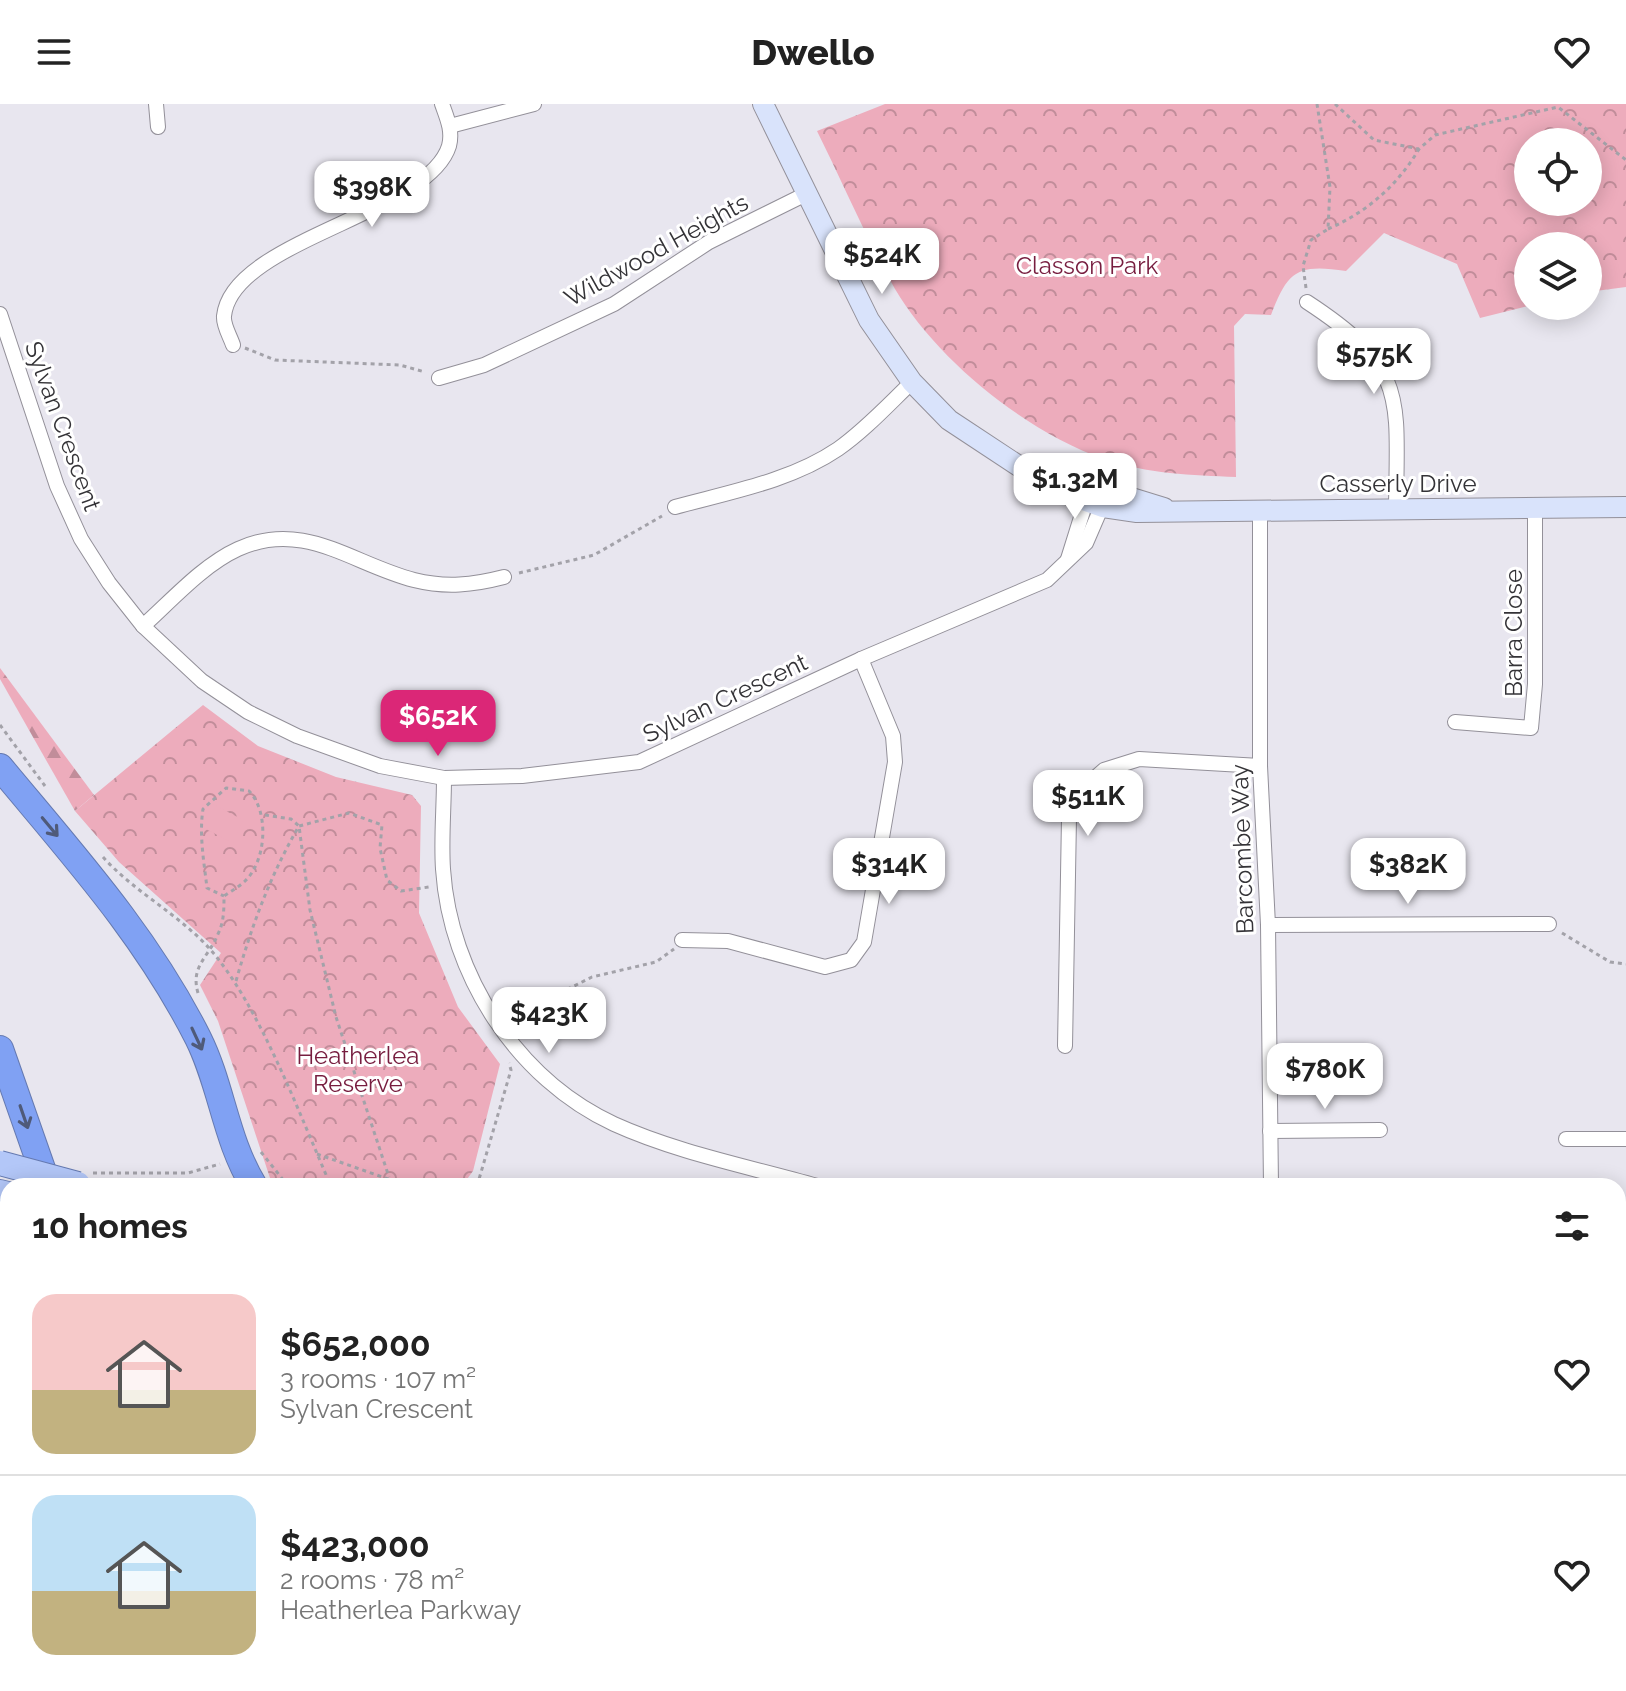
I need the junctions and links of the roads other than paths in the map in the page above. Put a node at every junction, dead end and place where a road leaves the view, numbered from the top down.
1 (156, 104) edge
2 (442, 104) edge
3 (534, 104) edge
4 (763, 104) edge
5 (450, 126) junction
6 (158, 127) dead end
7 (806, 194) junction
8 (1307, 302) road end
9 (0, 314) edge
10 (233, 345) road end
11 (439, 378) road end
12 (912, 382) junction
13 (1097, 496) junction
14 (675, 507) road end
15 (1626, 507) edge
16 (1396, 508) junction
17 (1535, 509) junction
18 (1260, 510) junction
19 (504, 577) road end
20 (143, 626) junction
21 (861, 659) junction
22 (1455, 722) dead end
23 (1260, 766) junction
24 (0, 767) edge
25 (444, 778) junction
26 (1549, 924) road end
27 (1268, 925) junction
28 (682, 940) road end
29 (1065, 1046) dead end
30 (0, 1049) edge
31 (1380, 1130) dead end
32 (1270, 1131) junction
33 (1566, 1139) dead end
34 (1626, 1139) edge
35 (0, 1163) edge
36 (45, 1178) edge
37 (71, 1178) edge
38 (252, 1178) edge
39 (791, 1178) edge
40 (1271, 1178) edge

1 - 6 street
2 - 5 street
3 - 5 street
4 - 7 street, Casserly Drive
5 - 10 street
7 - 11 street, Wildwood Heights
7 - 12 street, Casserly Drive
8 - 16 street
9 - 20 street, Sylvan Crescent
12 - 13 street, Casserly Drive
12 - 14 street
13 - 18 street, Casserly Drive
13 - 21 street, Sylvan Crescent
15 - 17 street, Casserly Drive
16 - 17 street, Casserly Drive
16 - 18 street, Casserly Drive
17 - 22 street, Barra Close
18 - 23 street, Barcombe Way
19 - 20 street
20 - 25 street, Sylvan Crescent
21 - 25 street, Sylvan Crescent
21 - 28 street
23 - 27 street, Barcombe Way
23 - 29 street
24 -> 38 highway
25 - 39 street
26 - 27 street
27 - 32 street, Barcombe Way
30 -> 36 highway
31 - 32 street
32 - 40 street, Barcombe Way
33 - 34 street
35 - 37 main road, bridge

